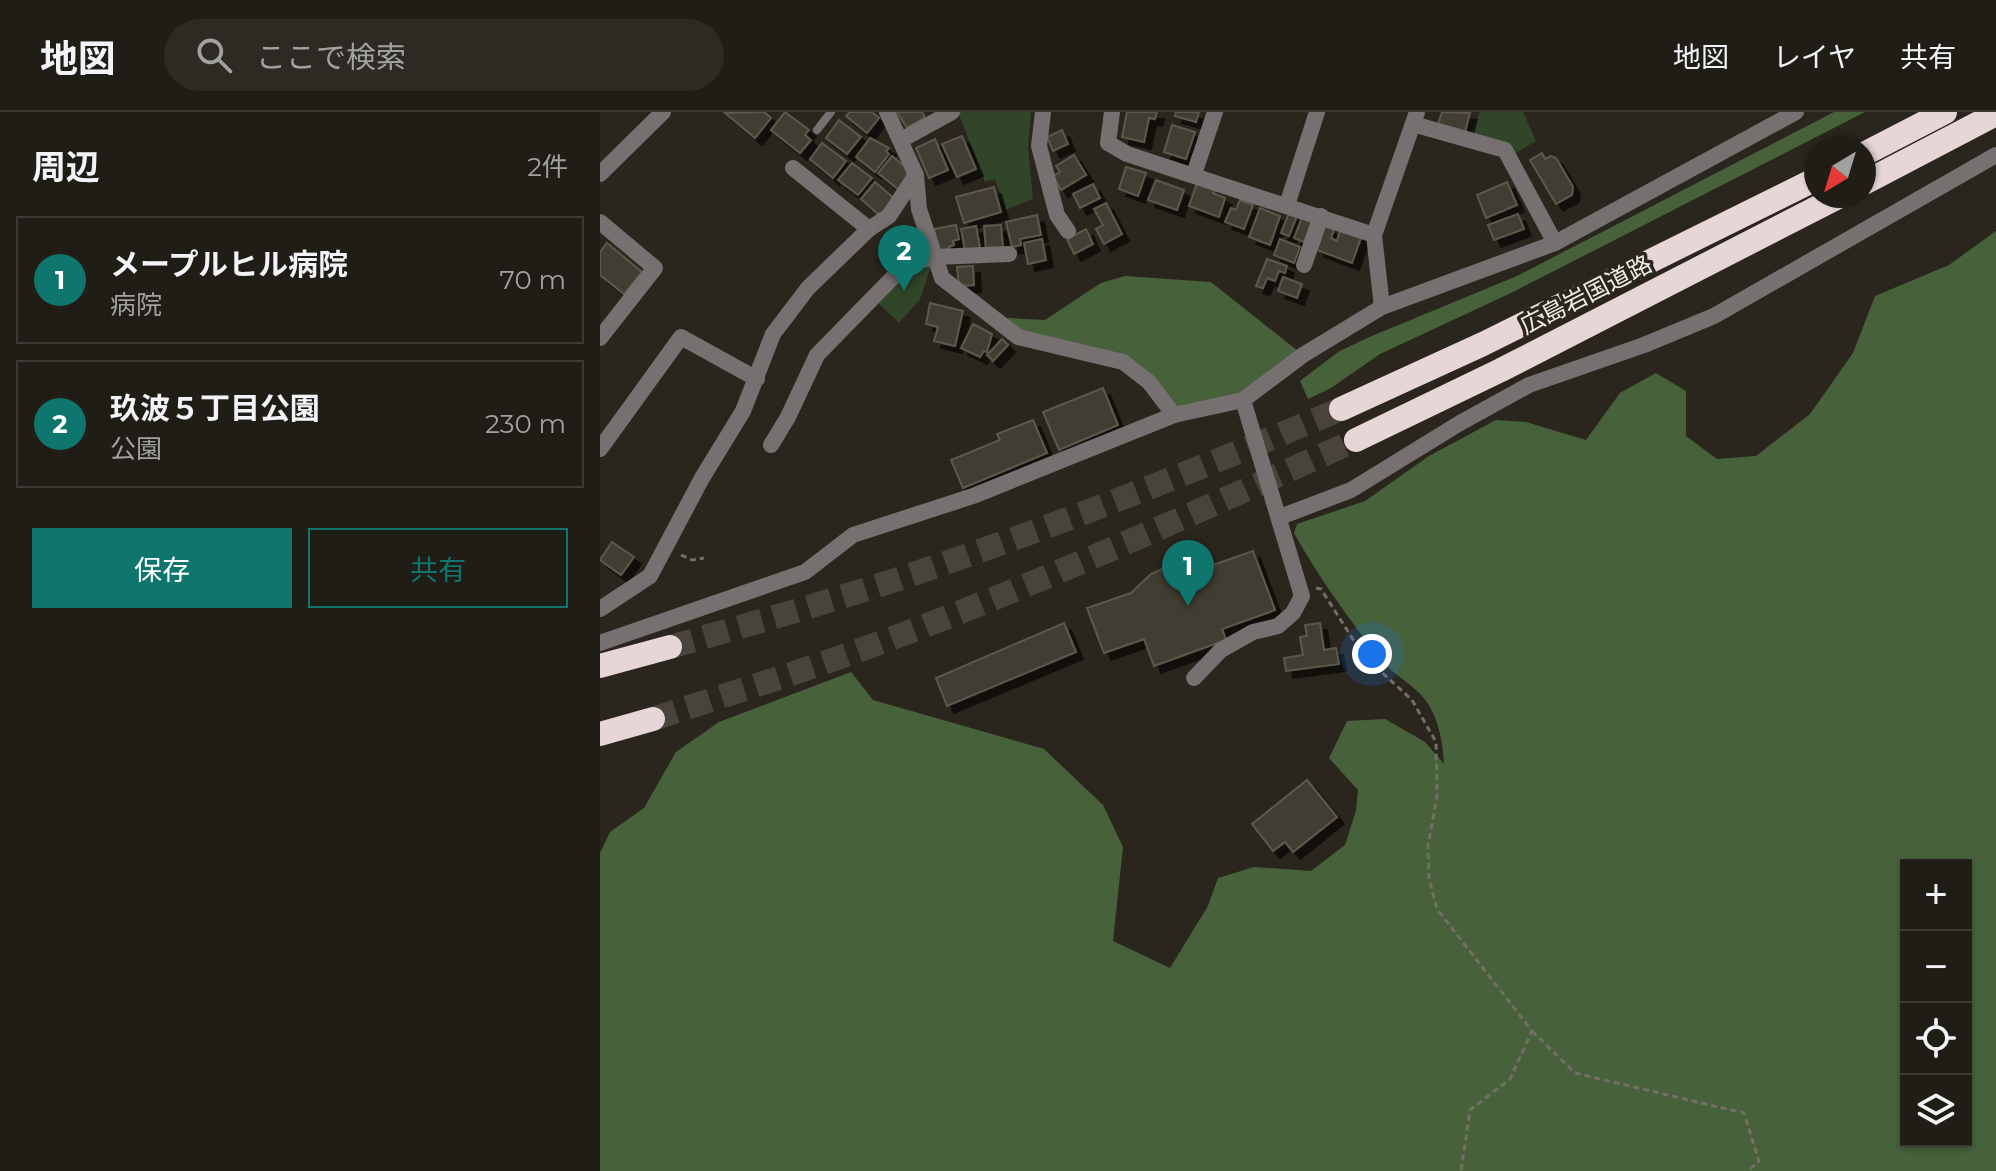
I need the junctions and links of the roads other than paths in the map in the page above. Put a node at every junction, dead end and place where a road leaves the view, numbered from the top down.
1 (663, 112) edge
2 (831, 112) edge
3 (887, 112) edge
4 (952, 112) edge
5 (1043, 112) edge
6 (1112, 112) edge
7 (1215, 112) edge
8 (1317, 112) edge
9 (1796, 112) edge
10 (1945, 112) edge
11 (1996, 114) edge
12 (1415, 118) edge
13 (817, 130) dead end
14 (901, 140) junction
15 (1876, 148) edge
16 (1996, 155) edge
17 (793, 168) dead end
18 (600, 174) edge
19 (1194, 174) junction
20 (916, 175) junction
21 (1876, 177) edge
22 (1804, 185) edge
23 (1287, 205) junction
24 (1817, 208) edge
25 (1321, 216) junction
26 (600, 222) edge
27 (869, 229) junction
28 (1068, 231) dead end
29 (1374, 235) junction
30 (1555, 243) junction
31 (1009, 254) dead end
32 (934, 257) junction
33 (1304, 265) dead end
34 (1382, 307) junction
35 (600, 338) edge
36 (757, 379) junction
37 (1243, 400) junction
38 (1341, 409) tunnel mouth
39 (1174, 415) junction
40 (1356, 440) tunnel mouth
41 (771, 445) dead end
42 (600, 448) edge
43 (1280, 517) junction
44 (600, 609) edge
45 (600, 643) edge
46 (670, 647) tunnel mouth
47 (600, 666) edge
48 (1194, 678) dead end
49 (653, 719) tunnel mouth
50 (600, 734) edge

1 - 18 street
2 - 13 lane
3 - 14 street
4 - 14 street
5 - 28 street
6 - 19 street
7 - 19 street
8 - 23 street
9 - 30 street
10 - 15 highway
11 - 21 highway
12 - 29 street
12 - 30 street
14 - 20 street
16 - 43 street
17 - 27 street
19 - 23 street
20 - 27 street
20 - 32 street
22 - 38 highway, 広島岩国道路
23 - 25 street
24 - 40 highway, 広島岩国道路
25 - 29 street
25 - 33 street
26 - 35 street
27 - 36 street
29 - 34 street
30 - 34 street
31 - 32 street
32 - 39 street
32 - 41 street
34 - 37 street
36 - 42 street
36 - 44 street
37 - 39 street
37 - 43 street
39 - 45 street
43 - 48 street
46 - 47 highway
49 - 50 highway

